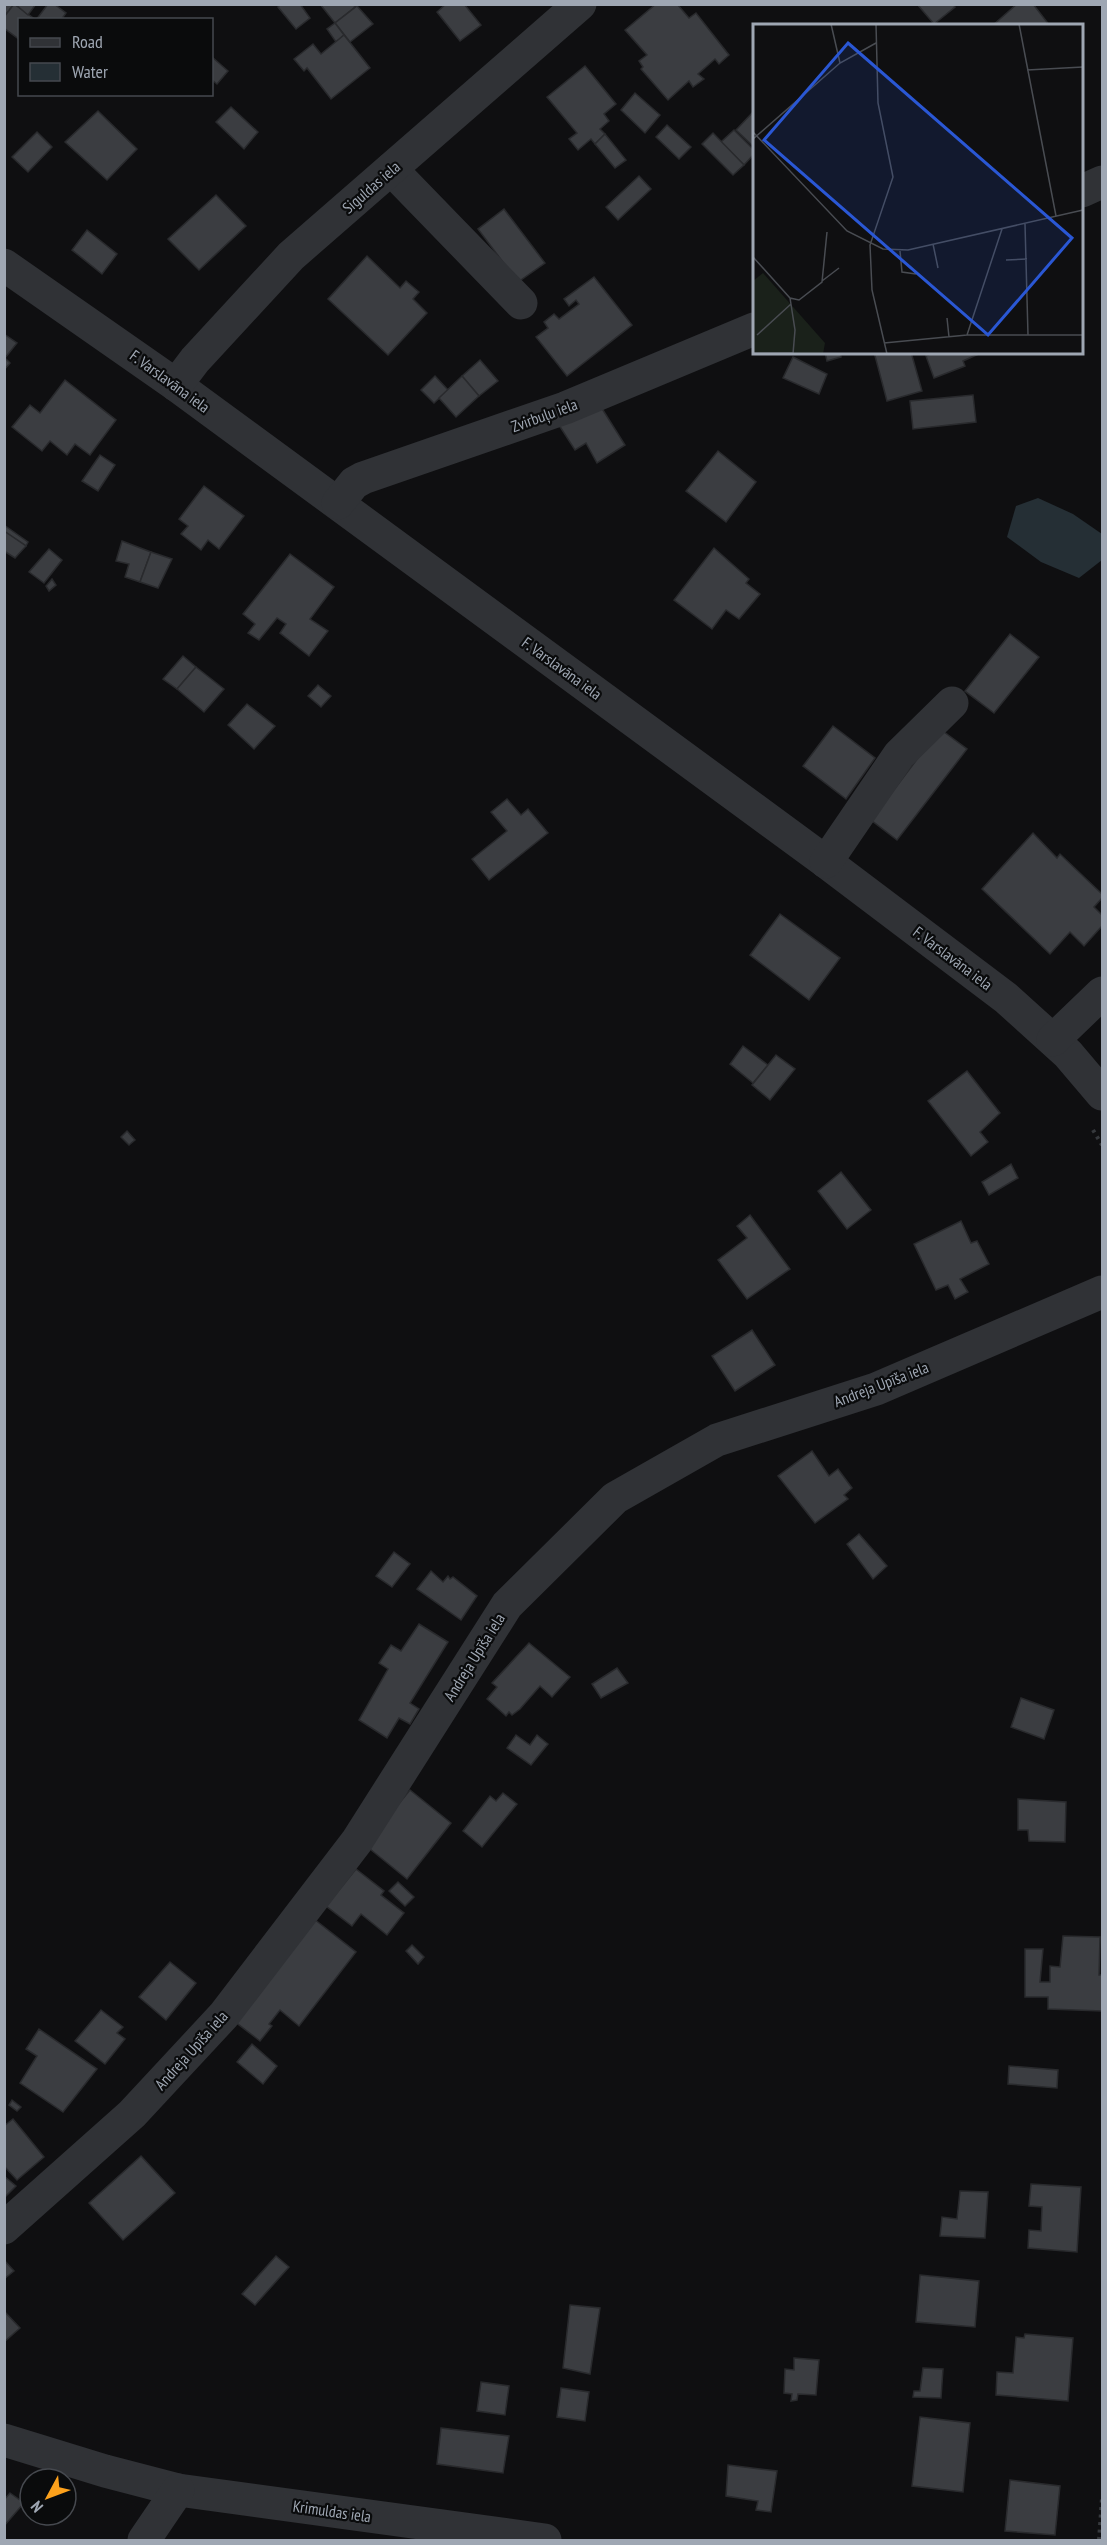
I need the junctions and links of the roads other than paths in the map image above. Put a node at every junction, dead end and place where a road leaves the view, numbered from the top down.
1 (580, 4) edge
2 (392, 169) junction
3 (1102, 182) edge
4 (1083, 191) edge
5 (4, 265) edge
6 (521, 303) dead end
7 (753, 329) edge
8 (176, 385) junction
9 (338, 503) junction
10 (952, 703) dead end
11 (826, 862) junction
12 (1102, 993) edge
13 (1053, 1040) junction
14 (1102, 1094) edge
15 (1102, 1292) edge
16 (4, 2228) edge
17 (4, 2440) edge
18 (178, 2490) junction
19 (144, 2541) edge
20 (545, 2541) edge

1 - 2 street, Siguldas iela
2 - 6 street
2 - 8 street, Siguldas iela
3 - 4 street
5 - 8 street, F. Varslavāna iela
7 - 9 street, Zvirbuļu iela
8 - 9 street, F. Varslavāna iela
9 - 11 street, F. Varslavāna iela
10 - 11 street
11 - 13 street, F. Varslavāna iela
12 - 13 street
13 - 14 street, F. Varslavāna iela
15 - 16 street, Andreja Upīša iela
17 - 18 street, Krimuldas iela
18 - 19 street
18 - 20 street, Krimuldas iela

